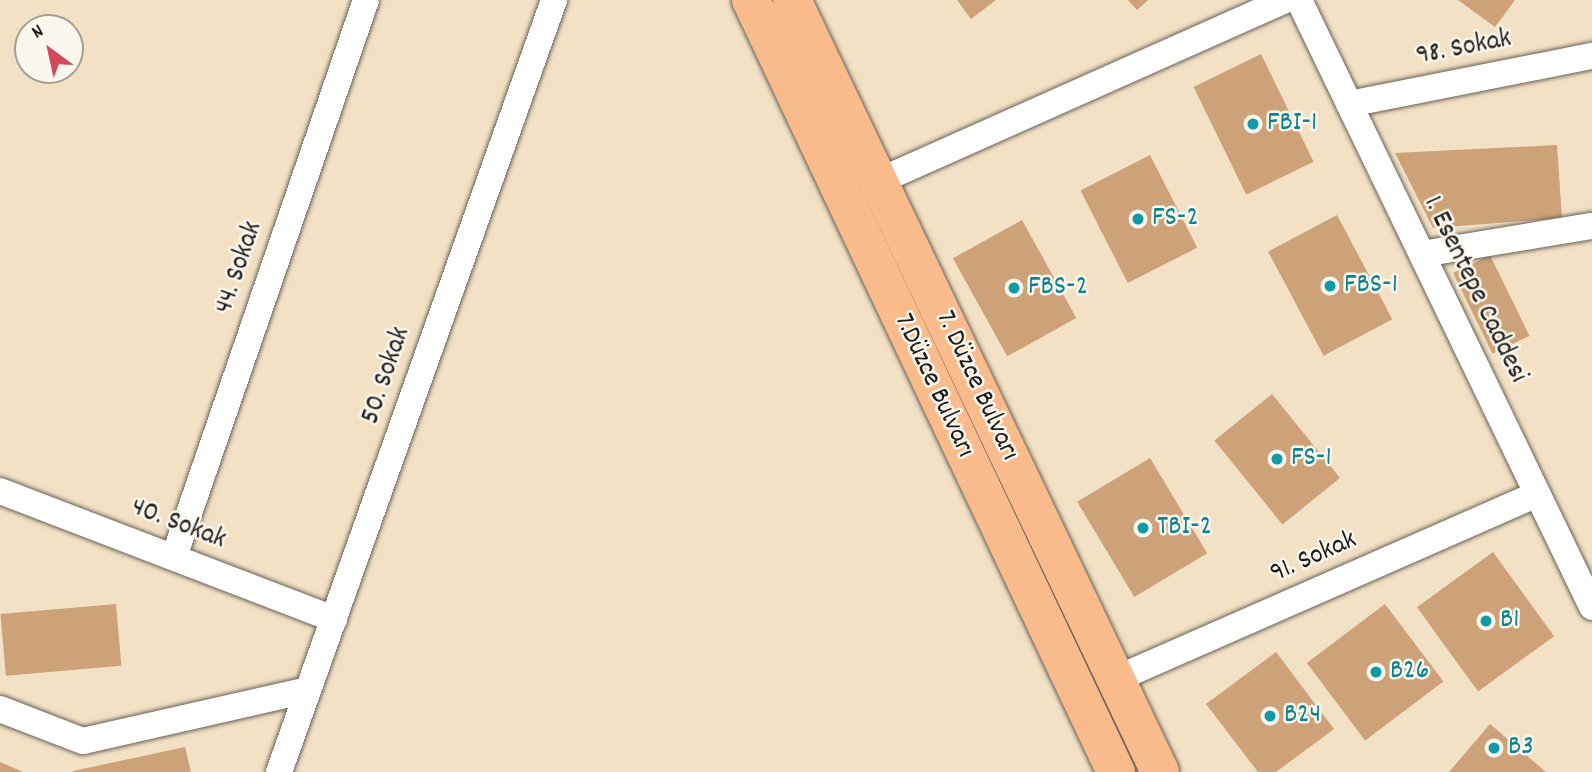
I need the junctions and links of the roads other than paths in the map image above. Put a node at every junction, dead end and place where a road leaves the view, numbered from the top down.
1 (366, 0) edge
2 (554, 0) edge
3 (751, 0) edge
4 (792, 0) edge
5 (1286, 0) edge
6 (1299, 0) edge
7 (1592, 56) edge
8 (1349, 104) junction
9 (879, 181) junction
10 (1592, 226) edge
11 (1422, 254) junction
12 (0, 491) edge
13 (1537, 494) junction
14 (174, 557) junction
15 (1592, 607) edge
16 (334, 619) junction
17 (1116, 679) junction
18 (308, 690) junction
19 (0, 709) edge
20 (279, 772) edge
21 (1116, 772) edge
22 (1160, 772) edge

1 - 14 street, 44. Sokak
2 - 16 street, 50. Sokak
3 - 21 main road, 7.Düzce Bulvarı
4 - 9 main road, 7. Düzce Bulvarı
5 - 9 street
6 - 8 street, 1. Esentepe Caddesi
7 - 8 street, 98. Sokak
8 - 11 street, 1. Esentepe Caddesi
9 - 17 main road, 7. Düzce Bulvarı
10 - 11 street
11 - 13 street, 1. Esentepe Caddesi
12 - 14 street, 40. Sokak
13 - 15 street, 1. Esentepe Caddesi
13 - 17 street, 91. Sokak
14 - 16 street, 40. Sokak
16 - 18 street, 50. Sokak
17 - 22 main road, 7. Düzce Bulvarı
18 - 19 street
18 - 20 street, 50. Sokak

